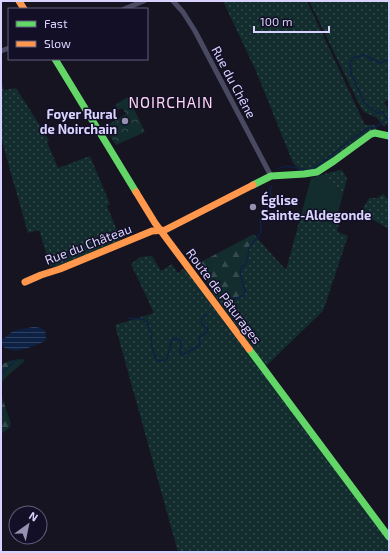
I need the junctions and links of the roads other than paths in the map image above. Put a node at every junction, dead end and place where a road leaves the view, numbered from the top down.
1 (144, 1) edge
2 (173, 1) edge
3 (126, 8) edge
4 (56, 60) edge
5 (389, 136) edge
6 (271, 176) junction
7 (160, 230) junction
8 (25, 282) dead end
9 (389, 537) edge

1 - 3 street
2 - 6 street, Rue du Chêne
4 - 7 main road, Route de Pâturages
5 - 6 main road
6 - 7 main road, Rue du Château
7 - 8 main road, Rue du Château
7 - 9 main road, Route de Pâturages

